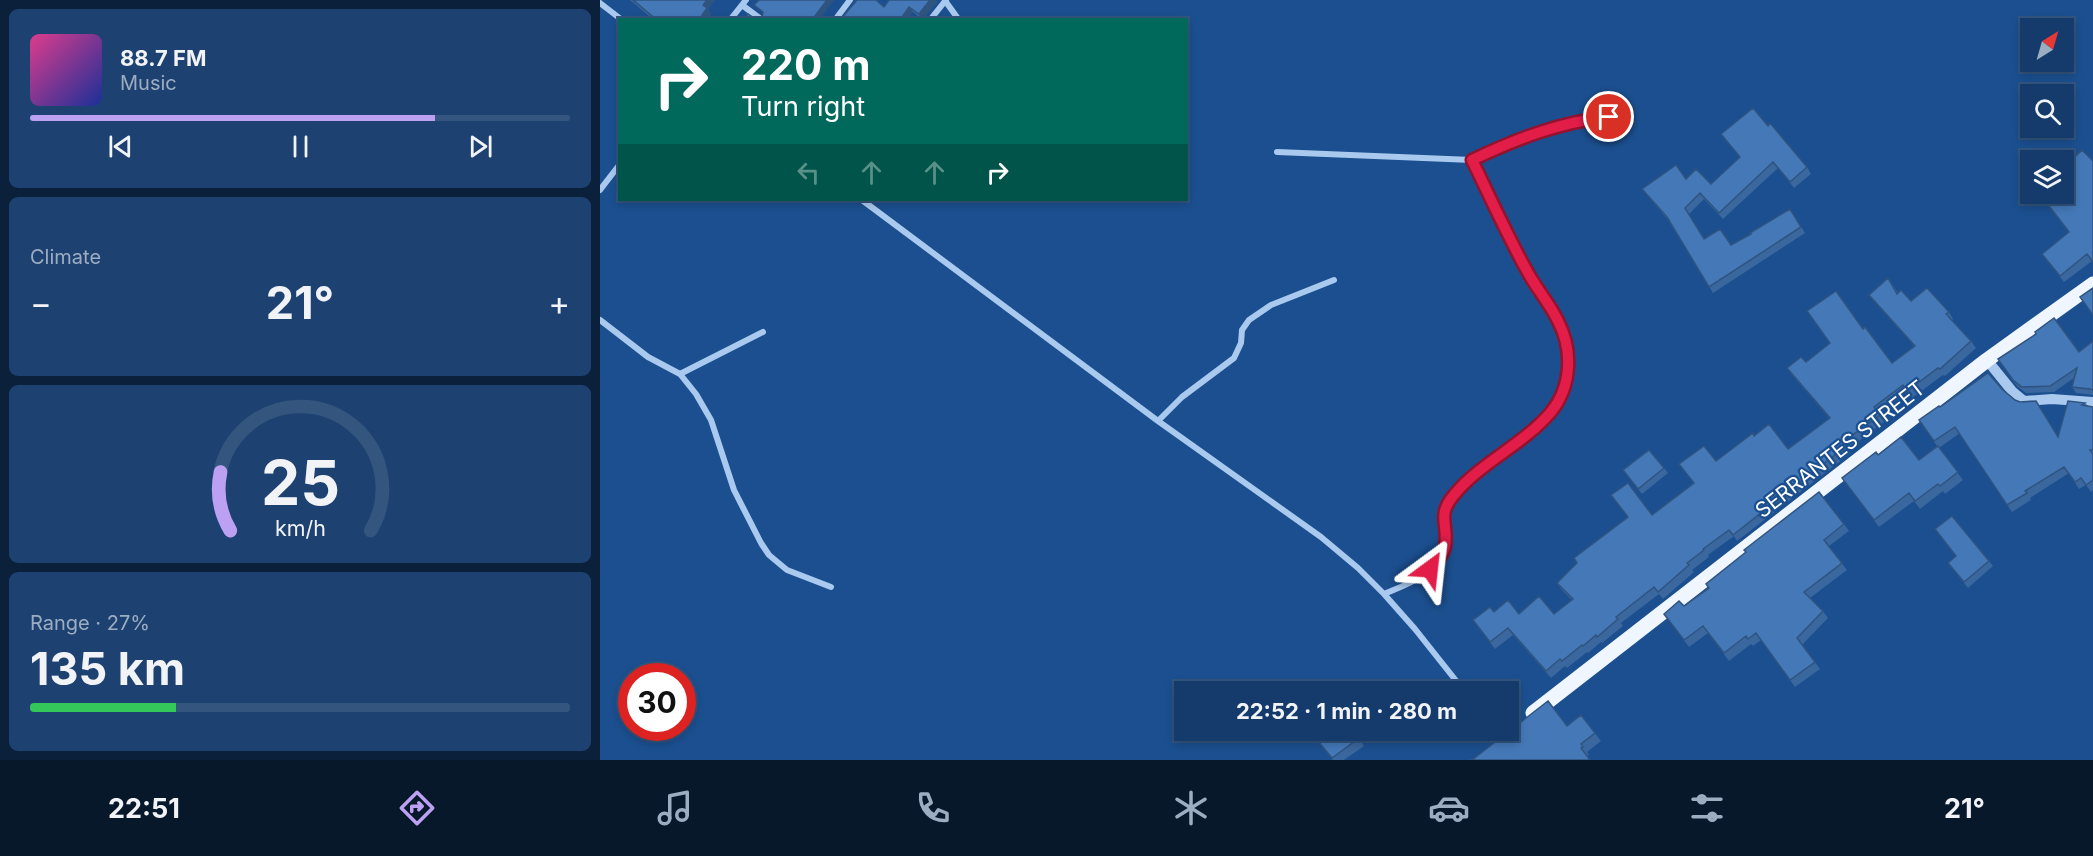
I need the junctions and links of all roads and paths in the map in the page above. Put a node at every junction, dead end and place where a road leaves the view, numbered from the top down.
1 (850, 0) edge
2 (946, 1) edge
3 (744, 2) edge
4 (600, 3) edge
5 (619, 18) edge
6 (732, 18) edge
7 (760, 18) edge
8 (836, 18) edge
9 (932, 18) edge
10 (958, 18) edge
11 (1630, 118) dead end
12 (1277, 152) dead end
13 (1472, 160) junction
14 (618, 167) edge
15 (600, 190) edge
16 (863, 201) edge
17 (1334, 280) dead end
18 (2093, 284) edge
19 (600, 320) edge
20 (763, 332) dead end
21 (1988, 360) junction
22 (680, 374) junction
23 (2093, 402) edge
24 (1158, 421) junction
25 (831, 587) dead end
26 (1384, 594) junction
27 (1456, 681) edge
28 (1519, 721) edge
29 (1495, 741) edge
30 (1487, 749) edge

1 - 8 street
2 - 9 street
2 - 10 street
3 - 6 street
3 - 7 street
4 - 5 street
11 - 13 street
12 - 13 street
13 - 26 street
14 - 15 street
16 - 24 street
17 - 24 street
18 - 21 main road, SERRANTES STREET
19 - 22 street
20 - 22 street
21 - 23 street
21 - 28 main road, SERRANTES STREET
22 - 25 street
24 - 26 street
26 - 27 street
29 - 30 main road, SERRANTES STREET

